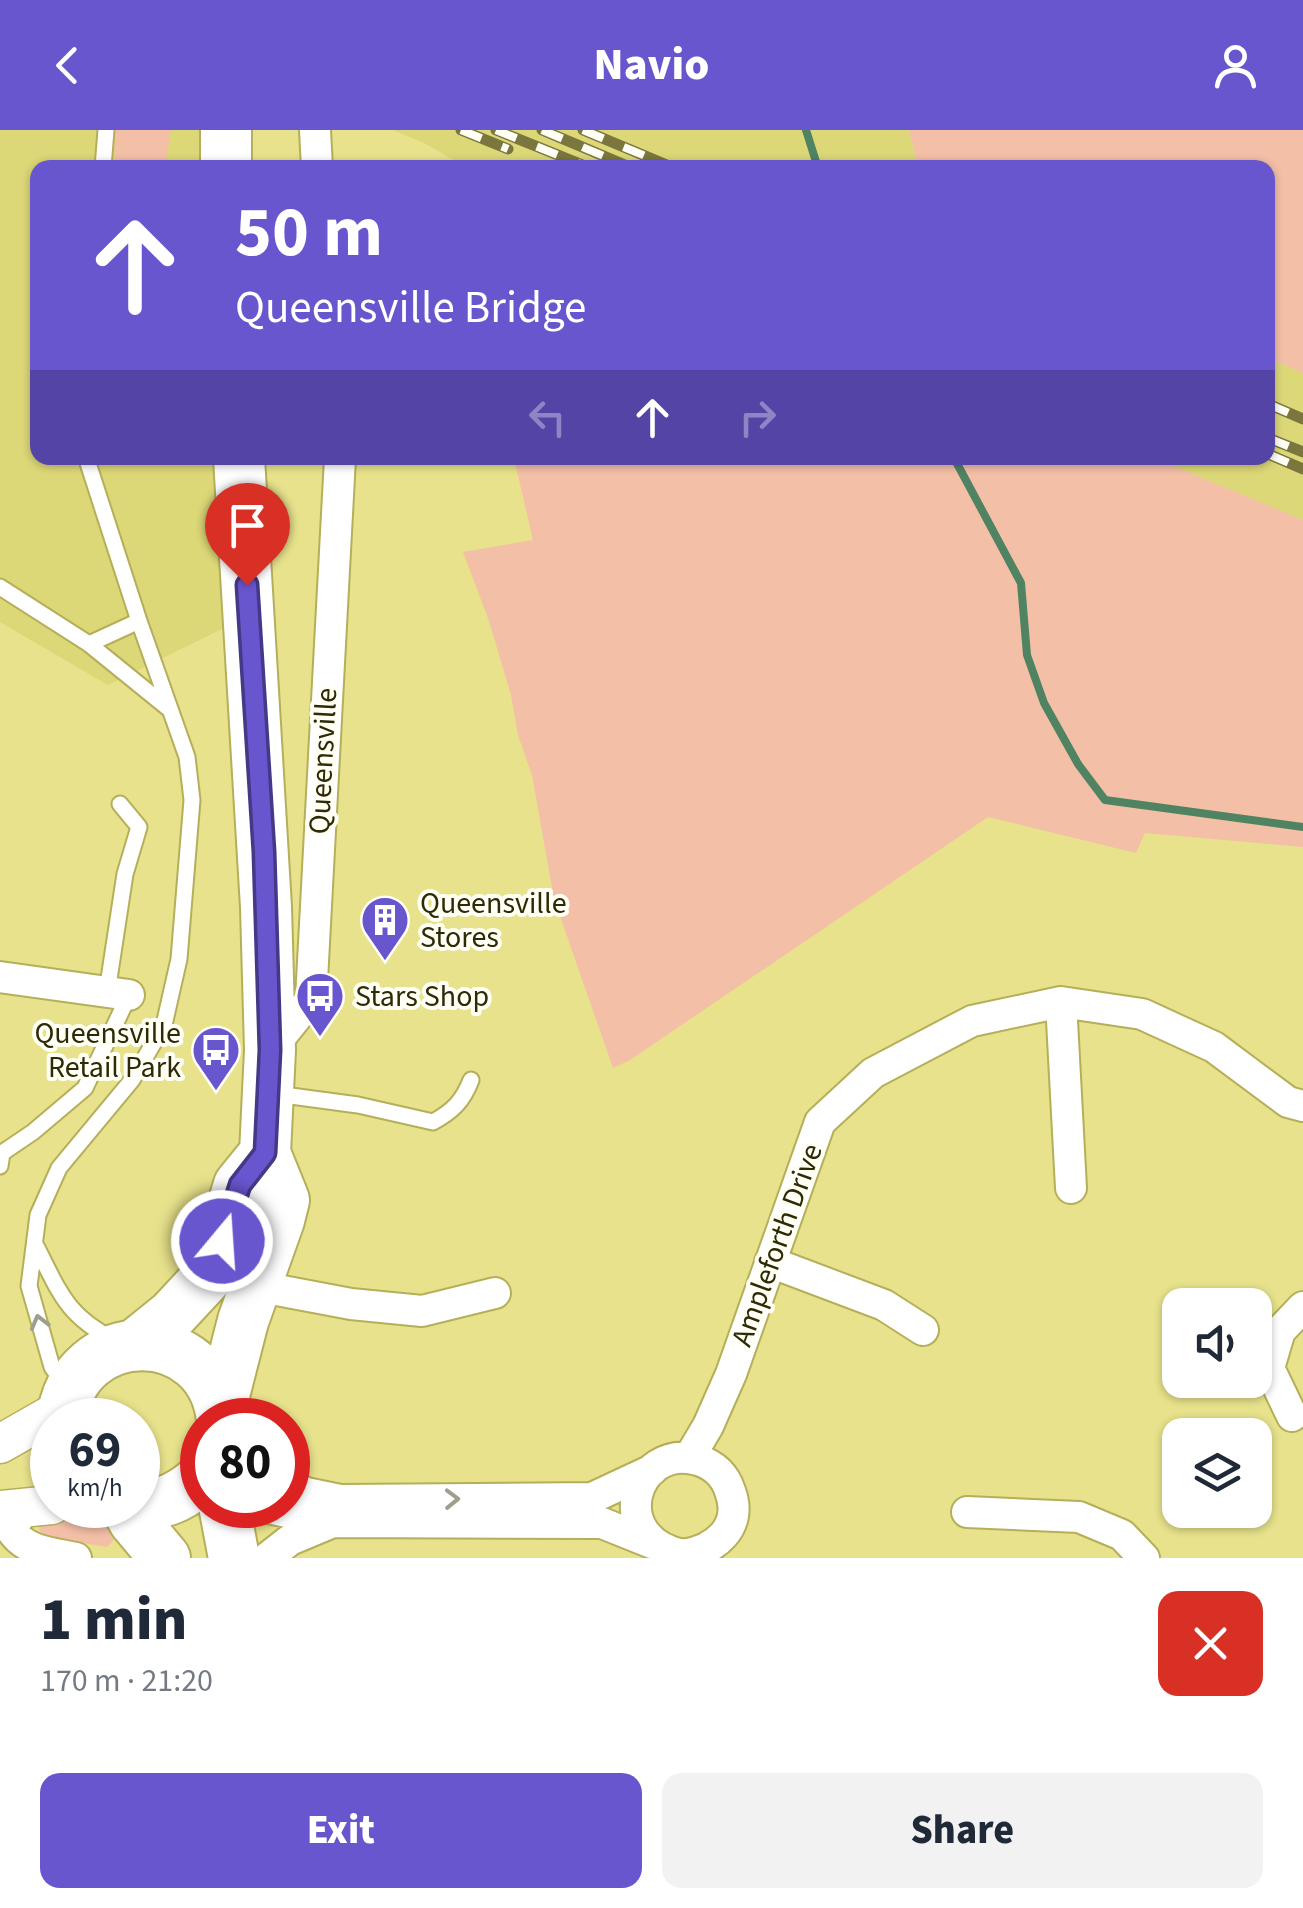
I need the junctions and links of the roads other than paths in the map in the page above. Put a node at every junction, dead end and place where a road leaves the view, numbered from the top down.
1 (106, 130) edge
2 (226, 130) edge
3 (315, 130) edge
4 (104, 160) edge
5 (226, 160) edge
6 (317, 160) edge
7 (89, 465) edge
8 (239, 465) edge
9 (340, 465) edge
10 (0, 587) edge
11 (139, 621) junction
12 (89, 644) junction
13 (172, 710) junction
14 (120, 804) dead end
15 (0, 977) edge
16 (118, 994) junction
17 (1061, 1002) junction
18 (269, 1072) junction
19 (471, 1080) dead end
20 (1303, 1106) edge
21 (265, 1153) junction
22 (0, 1166) edge
23 (1070, 1188) dead end
24 (36, 1246) junction
25 (770, 1262) junction
26 (256, 1286) junction
27 (495, 1293) dead end
28 (1303, 1307) edge
29 (923, 1330) dead end
30 (130, 1345) junction
31 (62, 1398) edge
32 (68, 1398) edge
33 (218, 1398) edge
34 (225, 1398) edge
35 (1292, 1416) dead end
36 (30, 1426) edge
37 (708, 1426) junction
38 (0, 1444) edge
39 (689, 1458) junction
40 (652, 1470) junction
41 (720, 1472) junction
42 (310, 1494) edge
43 (25, 1508) edge
44 (967, 1512) dead end
45 (310, 1517) edge
46 (334, 1522) junction
47 (228, 1528) edge
48 (652, 1543) junction
49 (700, 1553) edge
50 (76, 1558) edge
51 (234, 1558) edge
52 (267, 1558) edge
53 (1144, 1558) edge

1 - 4 lane
2 - 5 highway
3 - 6 street
7 - 11 lane
8 - 18 highway
9 - 18 street, Queensville
10 - 12 lane
11 - 12 lane
11 - 13 lane
12 - 13 lane
13 - 24 lane
14 - 16 lane
15 - 16 street
16 - 22 lane
17 - 20 street, Ampleforth Drive
17 - 23 street
17 - 25 street, Ampleforth Drive
18 - 19 lane
18 - 21 highway
21 - 26 highway
21 - 30 highway
24 - 30 lane
31 -> 24 lane
25 - 29 street
25 - 37 street, Ampleforth Drive
26 - 27 street
26 - 34 highway
28 - 35 street
30 - 32 highway
30 - 33 highway
36 - 38 street
37 - 39 street, Ampleforth Drive
37 - 41 street
39 - 40 street
39 - 41 street
42 -> 40 street
40 - 48 street
41 - 49 street
43 - 50 street
44 - 53 street
45 - 46 street
46 - 48 street
46 - 52 street
47 - 51 highway
48 - 49 street

